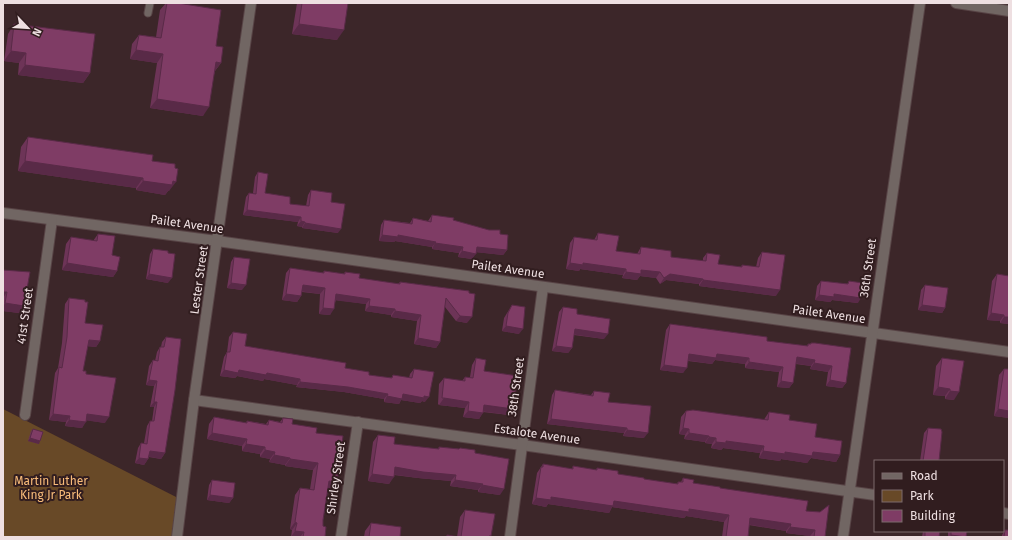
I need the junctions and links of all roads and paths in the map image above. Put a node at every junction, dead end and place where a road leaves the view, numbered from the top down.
1 (150, 3) edge
2 (251, 3) edge
3 (920, 3) edge
4 (956, 3) edge
5 (1009, 11) edge
6 (148, 13) dead end
7 (3, 213) edge
8 (52, 220) junction
9 (217, 241) junction
10 (543, 287) junction
11 (872, 333) junction
12 (1009, 352) edge
13 (194, 400) junction
14 (24, 415) dead end
15 (358, 422) junction
16 (522, 445) junction
17 (850, 492) junction
18 (874, 496) edge
19 (177, 537) edge
20 (341, 537) edge
21 (510, 537) edge
22 (843, 537) edge

1 - 6 lane
2 - 9 street, Lester Street
3 - 11 street, 36th Street
4 - 5 street
7 - 8 street, Pailet Avenue
8 - 9 street, Pailet Avenue
8 - 14 street, 41st Street
9 - 10 street, Pailet Avenue
9 - 13 street, Lester Street
10 - 11 street, Pailet Avenue
10 - 16 street, 38th Street
11 - 12 street, Pailet Avenue
11 - 17 street, 36th Street
13 - 15 street, Estalote Avenue
13 - 19 street, Lester Street
15 - 16 street, Estalote Avenue
15 - 20 street, Shirley Street
16 - 17 street, Estalote Avenue
16 - 21 street, 38th Street
17 - 18 street, Estalote Avenue
17 - 22 street, 36th Street

